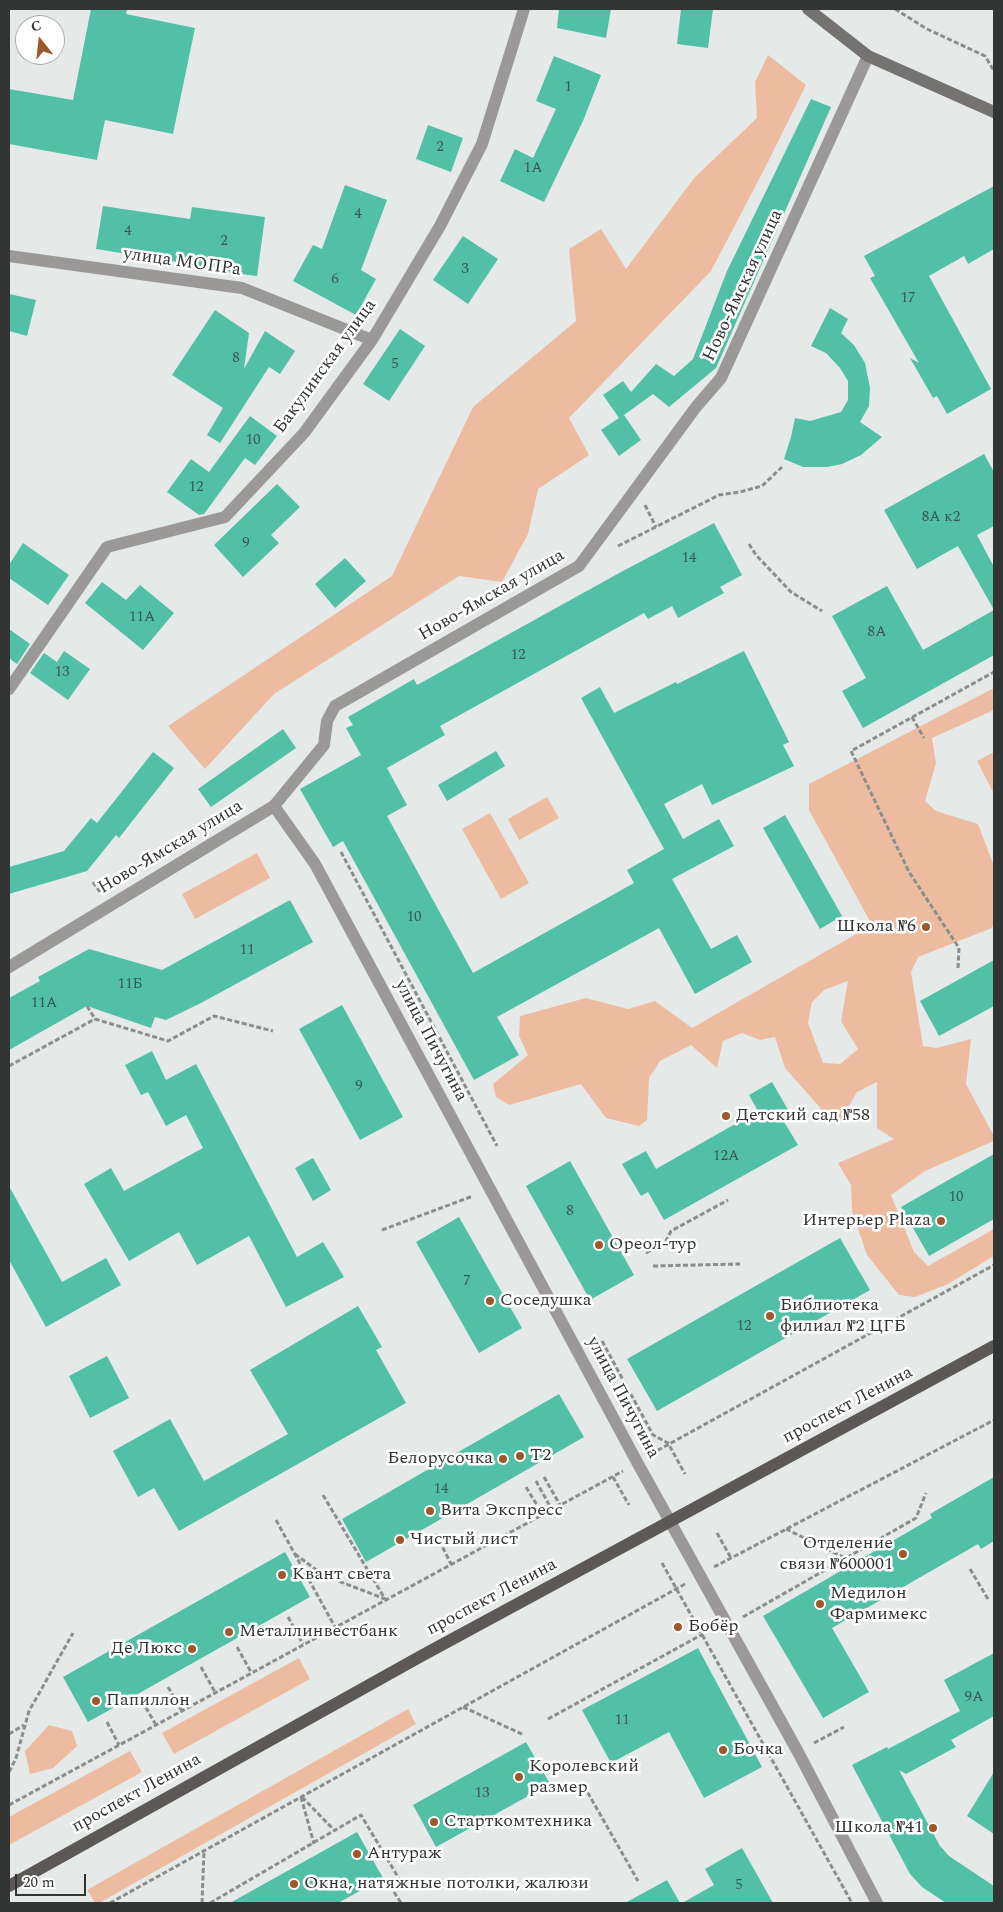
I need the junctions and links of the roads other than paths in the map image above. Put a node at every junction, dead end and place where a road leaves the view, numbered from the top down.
1 (524, 9) edge
2 (808, 9) edge
3 (868, 56) junction
4 (994, 112) edge
5 (9, 256) edge
6 (372, 340) junction
7 (9, 689) edge
8 (274, 806) junction
9 (9, 967) edge
10 (994, 1346) edge
11 (670, 1522) junction
12 (9, 1886) edge
13 (877, 1903) edge

1 - 6 street, Бакулинская улица
2 - 3 street
3 - 4 street
3 - 8 street, Ново-Ямская улица
5 - 6 street, улица МОПРа
6 - 7 street, Бакулинская улица
8 - 9 street, Ново-Ямская улица
8 - 11 street, улица Пичугина
10 - 11 main road, проспект Ленина
11 - 12 main road, проспект Ленина
11 - 13 street, улица Пичугина

